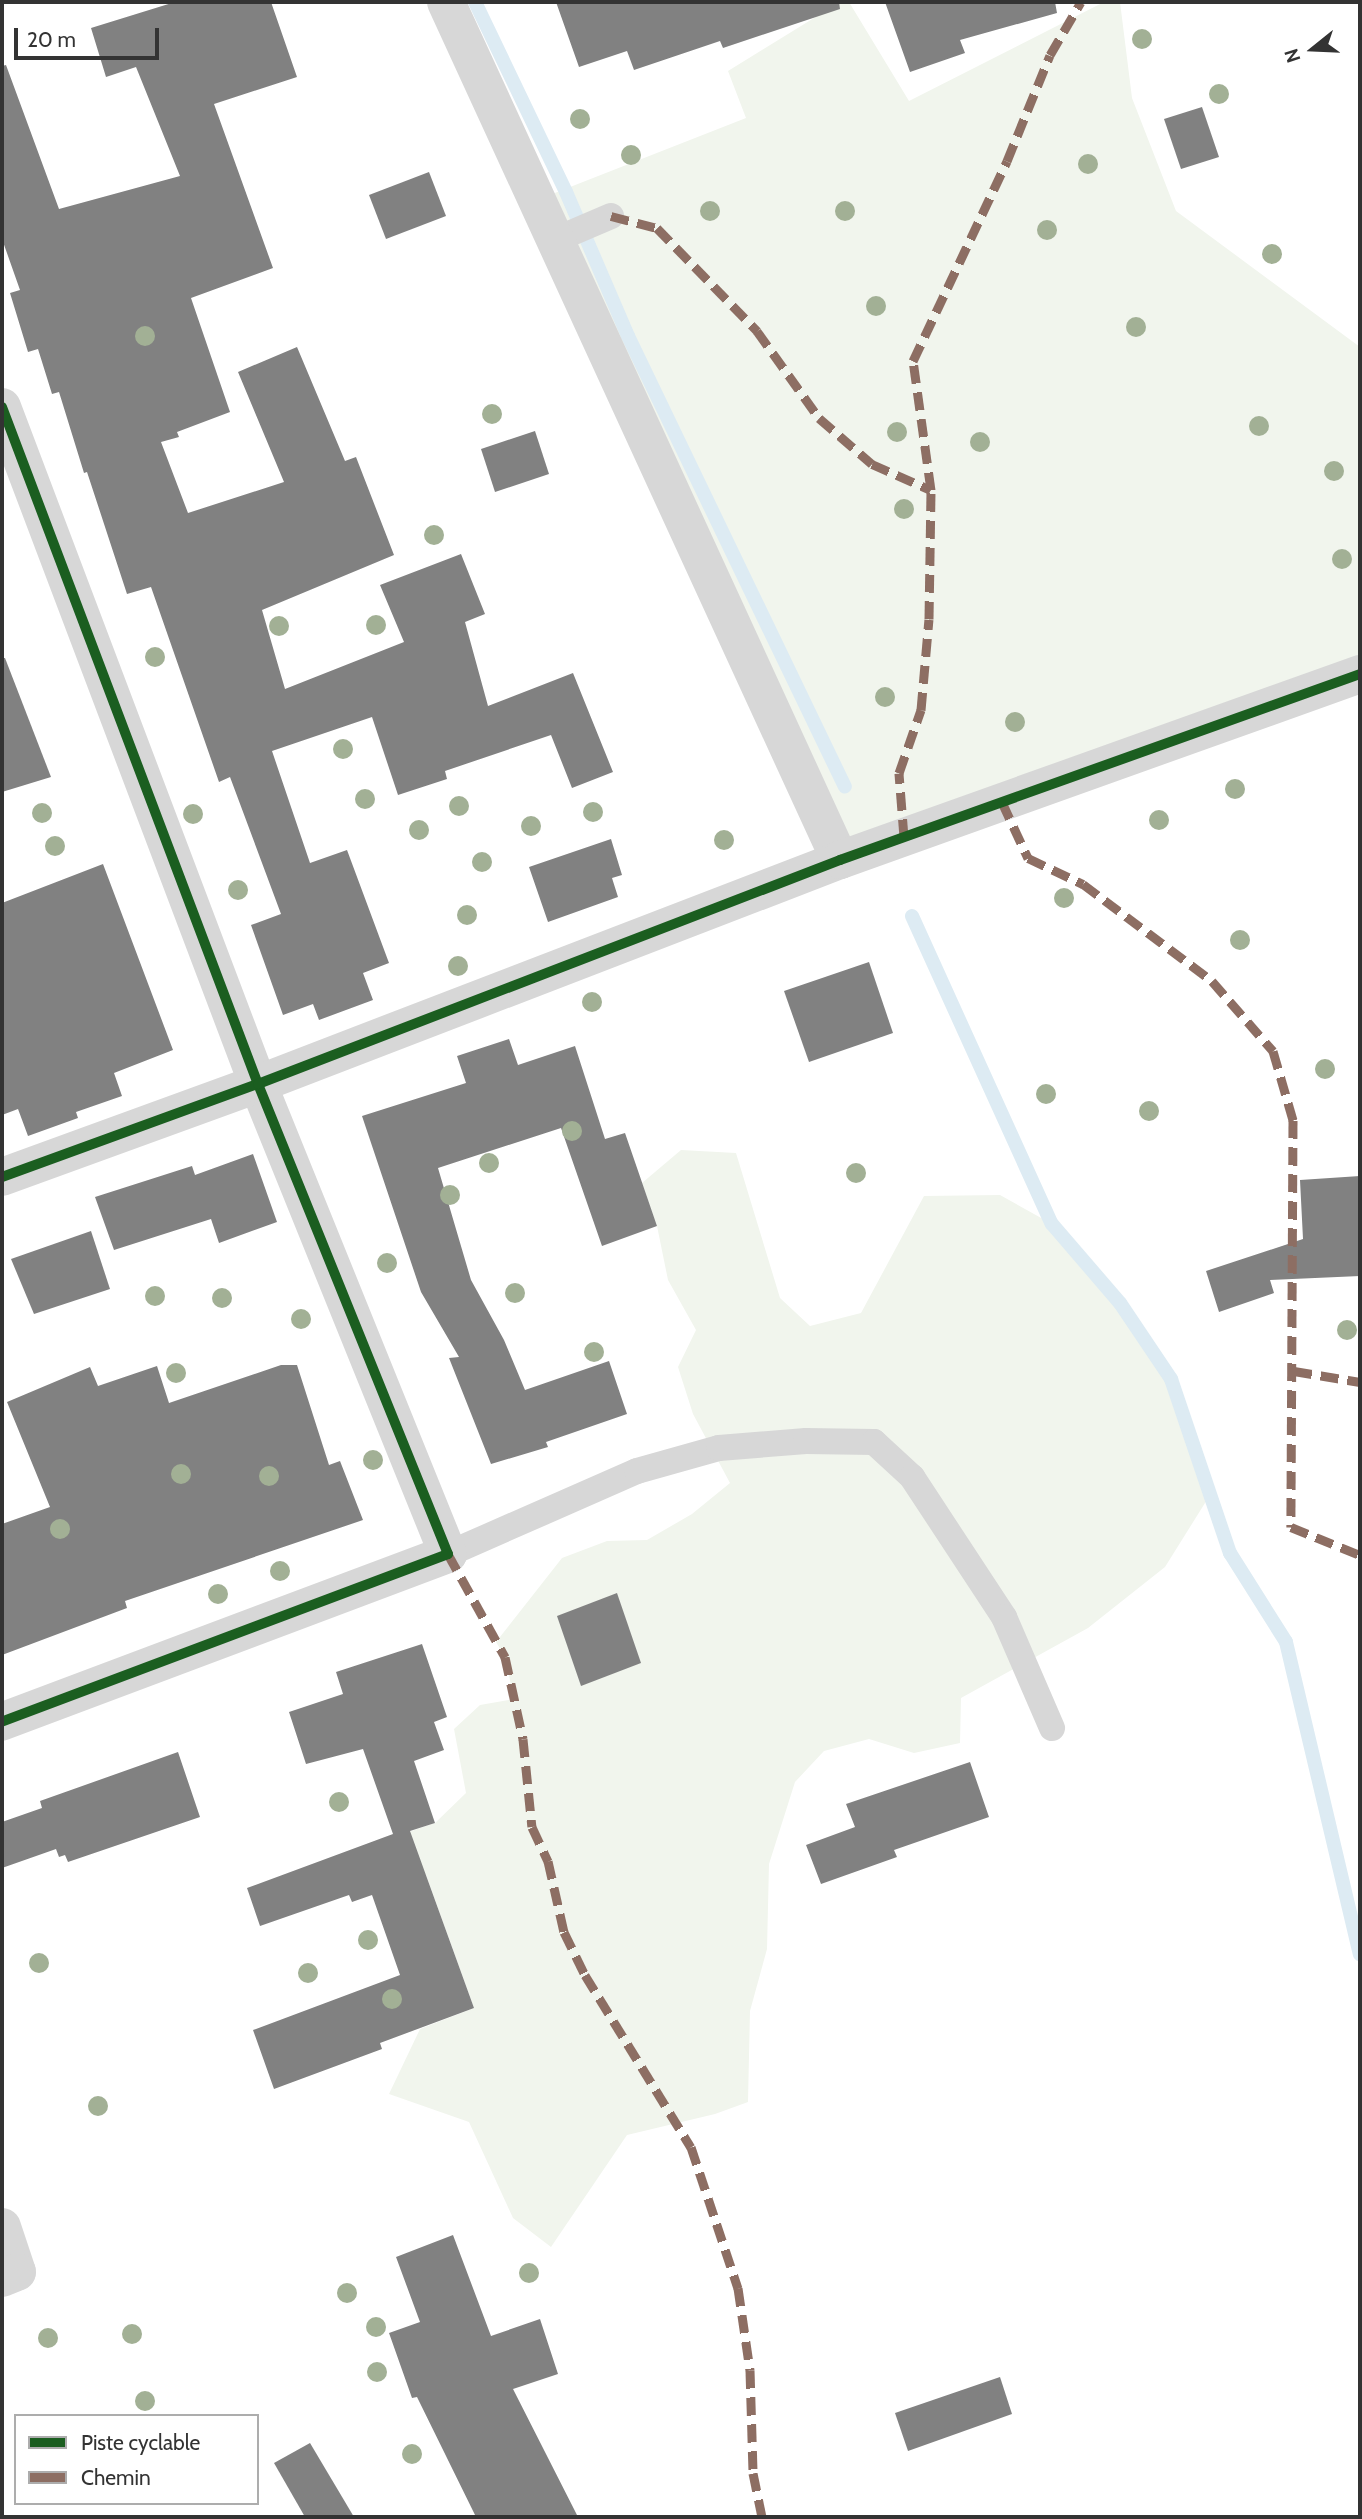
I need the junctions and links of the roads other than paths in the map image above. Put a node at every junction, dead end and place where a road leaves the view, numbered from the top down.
1 (446, 2) edge
2 (611, 216) dead end
3 (555, 240) junction
4 (2, 407) edge
5 (1360, 674) edge
6 (840, 860) junction
7 (258, 1084) junction
8 (2, 1177) edge
9 (448, 1554) junction
10 (2, 1722) edge
11 (1052, 1728) dead end
12 (2, 2227) edge
13 (2, 2278) edge

1 - 3 street
2 - 3 lane
3 - 6 street
4 - 7 street
5 - 6 street
6 - 7 street
7 - 8 street
7 - 9 street
9 - 10 street
9 - 11 lane
12 - 13 street

